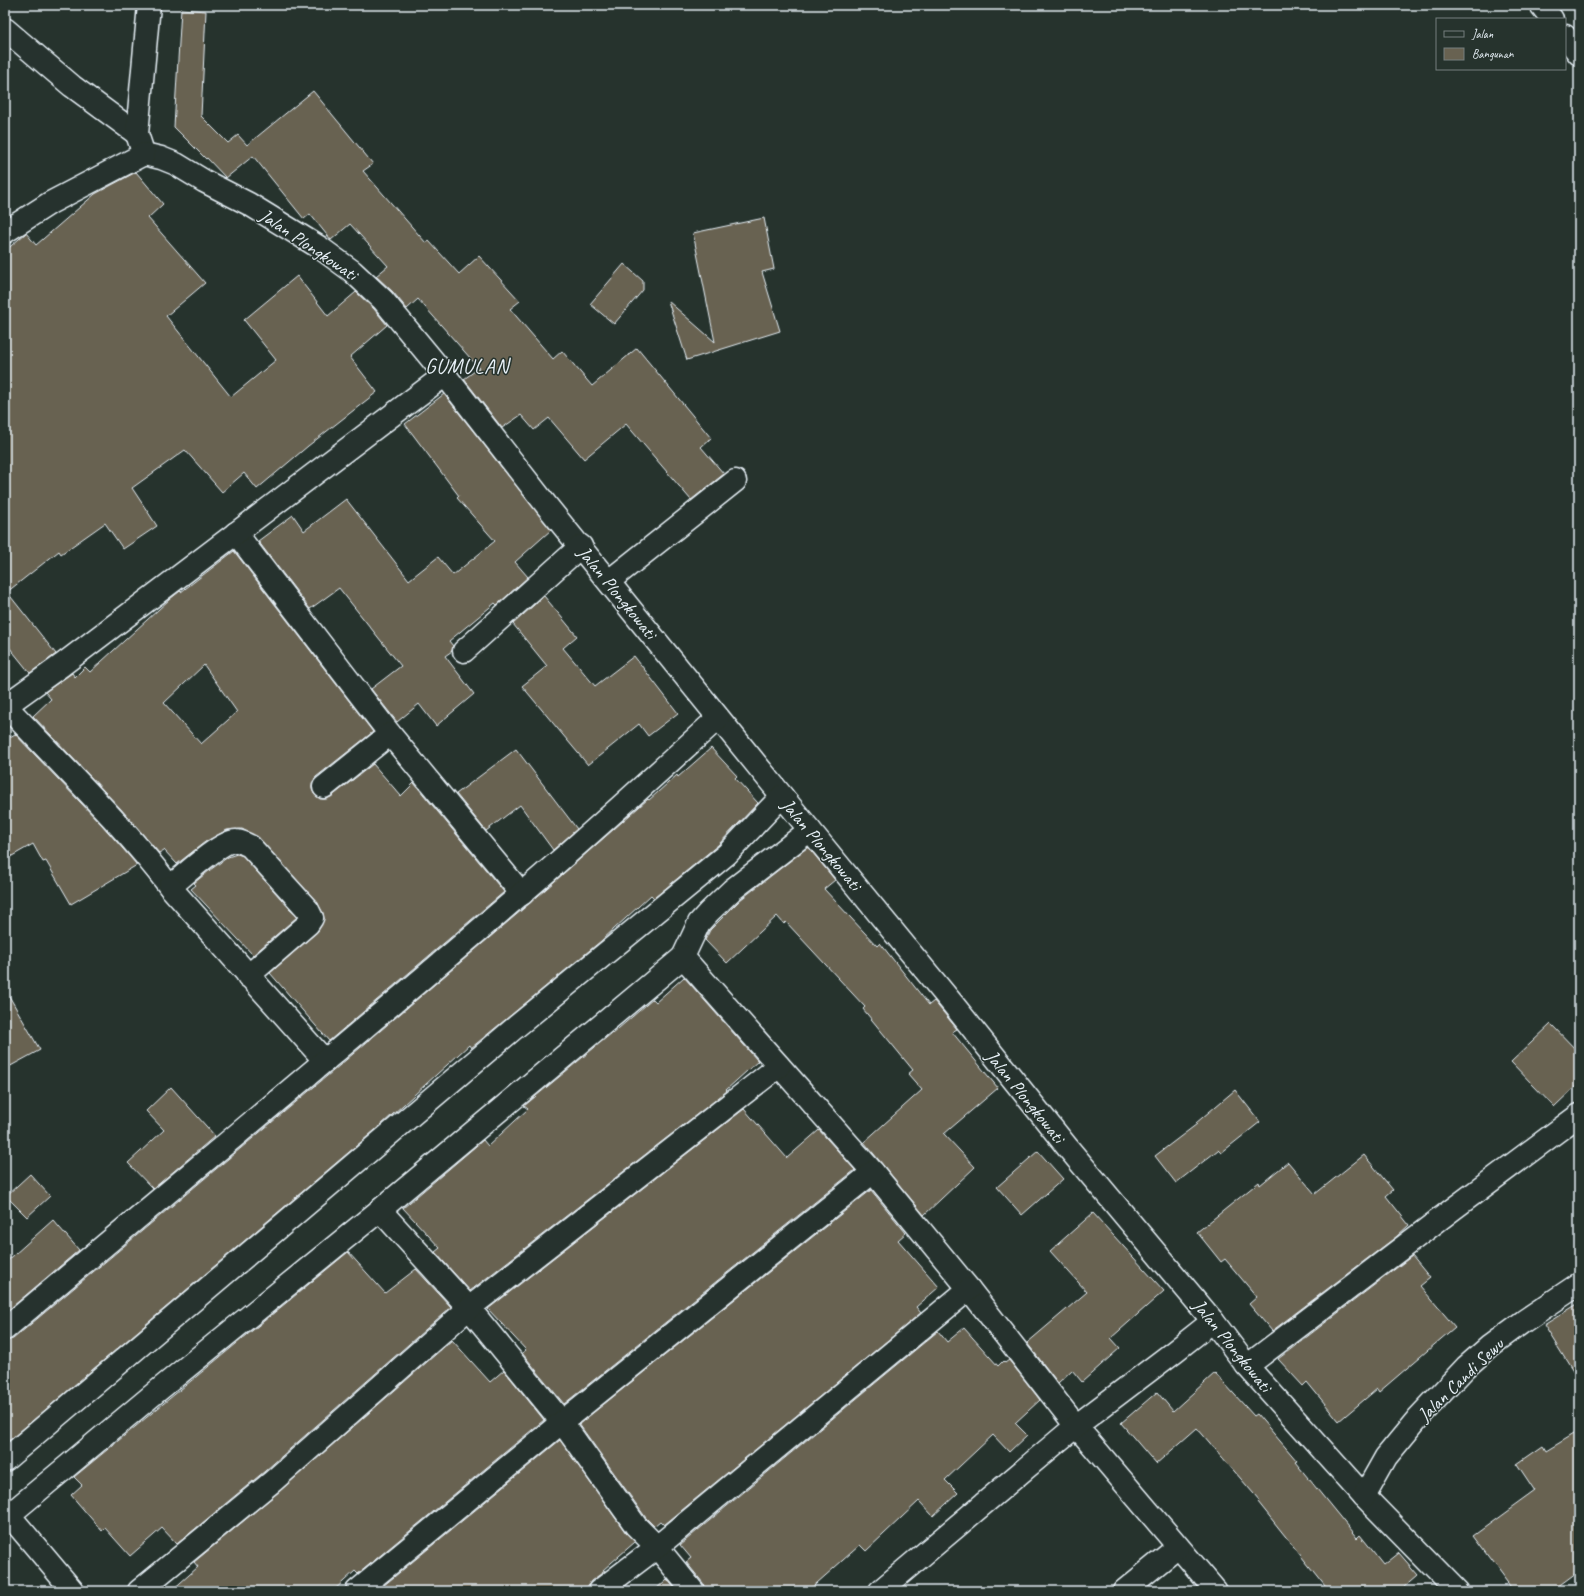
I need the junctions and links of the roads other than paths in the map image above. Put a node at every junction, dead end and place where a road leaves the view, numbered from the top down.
1 (149, 5) edge
2 (1541, 5) edge
3 (1551, 18) edge
4 (5, 29) edge
5 (1566, 37) edge
6 (1579, 54) edge
7 (141, 144) junction
8 (5, 232) edge
9 (445, 375) junction
10 (735, 481) dead end
11 (236, 533) junction
12 (581, 546) junction
13 (609, 581) junction
14 (464, 651) dead end
15 (5, 705) edge
16 (718, 718) junction
17 (390, 734) junction
18 (324, 787) dead end
19 (782, 796) junction
20 (810, 830) junction
21 (170, 887) junction
22 (522, 894) junction
23 (683, 958) junction
24 (248, 976) junction
25 (325, 1062) junction
26 (779, 1066) junction
27 (1579, 1115) edge
28 (873, 1172) junction
29 (380, 1210) junction
30 (1579, 1284) edge
31 (968, 1289) junction
32 (469, 1308) junction
33 (1213, 1321) junction
34 (5, 1329) edge
35 (1247, 1366) junction
36 (562, 1422) junction
37 (1076, 1426) junction
38 (5, 1460) edge
39 (1364, 1496) junction
40 (7, 1517) edge
41 (1178, 1547) junction
42 (651, 1551) junction
43 (1450, 1589) edge
44 (72, 1591) edge
45 (139, 1591) edge
46 (357, 1591) edge
47 (599, 1591) edge
48 (673, 1591) edge
49 (693, 1591) edge
50 (880, 1591) edge
51 (1124, 1591) edge
52 (1216, 1591) edge

1 - 7 street
2 - 3 street
4 - 7 street
5 - 6 street
7 - 8 street
7 - 9 street, Jalan Plongkowati
9 - 11 street
9 - 12 street, Jalan Plongkowati
10 - 13 street
11 - 15 street
11 - 17 street
12 - 13 street, Jalan Plongkowati
12 - 14 street
13 - 16 street, Jalan Plongkowati
15 - 21 street
16 - 19 street, Jalan Plongkowati
16 - 22 street
17 - 18 street
17 - 22 street
19 - 20 street, Jalan Plongkowati
19 - 38 street
20 - 23 street
20 - 33 street, Jalan Plongkowati
21 - 24 street
21 - 24 street
22 - 25 street
23 - 26 street
23 - 29 street
24 - 25 street
25 - 34 street
26 - 28 street
26 - 32 street
27 - 35 street
28 - 31 street
28 - 36 street
29 - 32 street
29 - 40 street
30 - 39 street, Jalan Candi Sewu
31 - 37 street
31 - 42 street
32 - 36 street
32 - 45 street
33 - 35 street, Jalan Plongkowati
33 - 37 street
35 - 39 street, Jalan Plongkowati
36 - 42 street
36 - 46 street
37 - 41 street
37 - 50 street
39 - 43 street, Jalan Plongkowati
40 - 44 street
41 - 51 street
41 - 52 street
42 - 47 street
42 - 48 street
42 - 49 street

